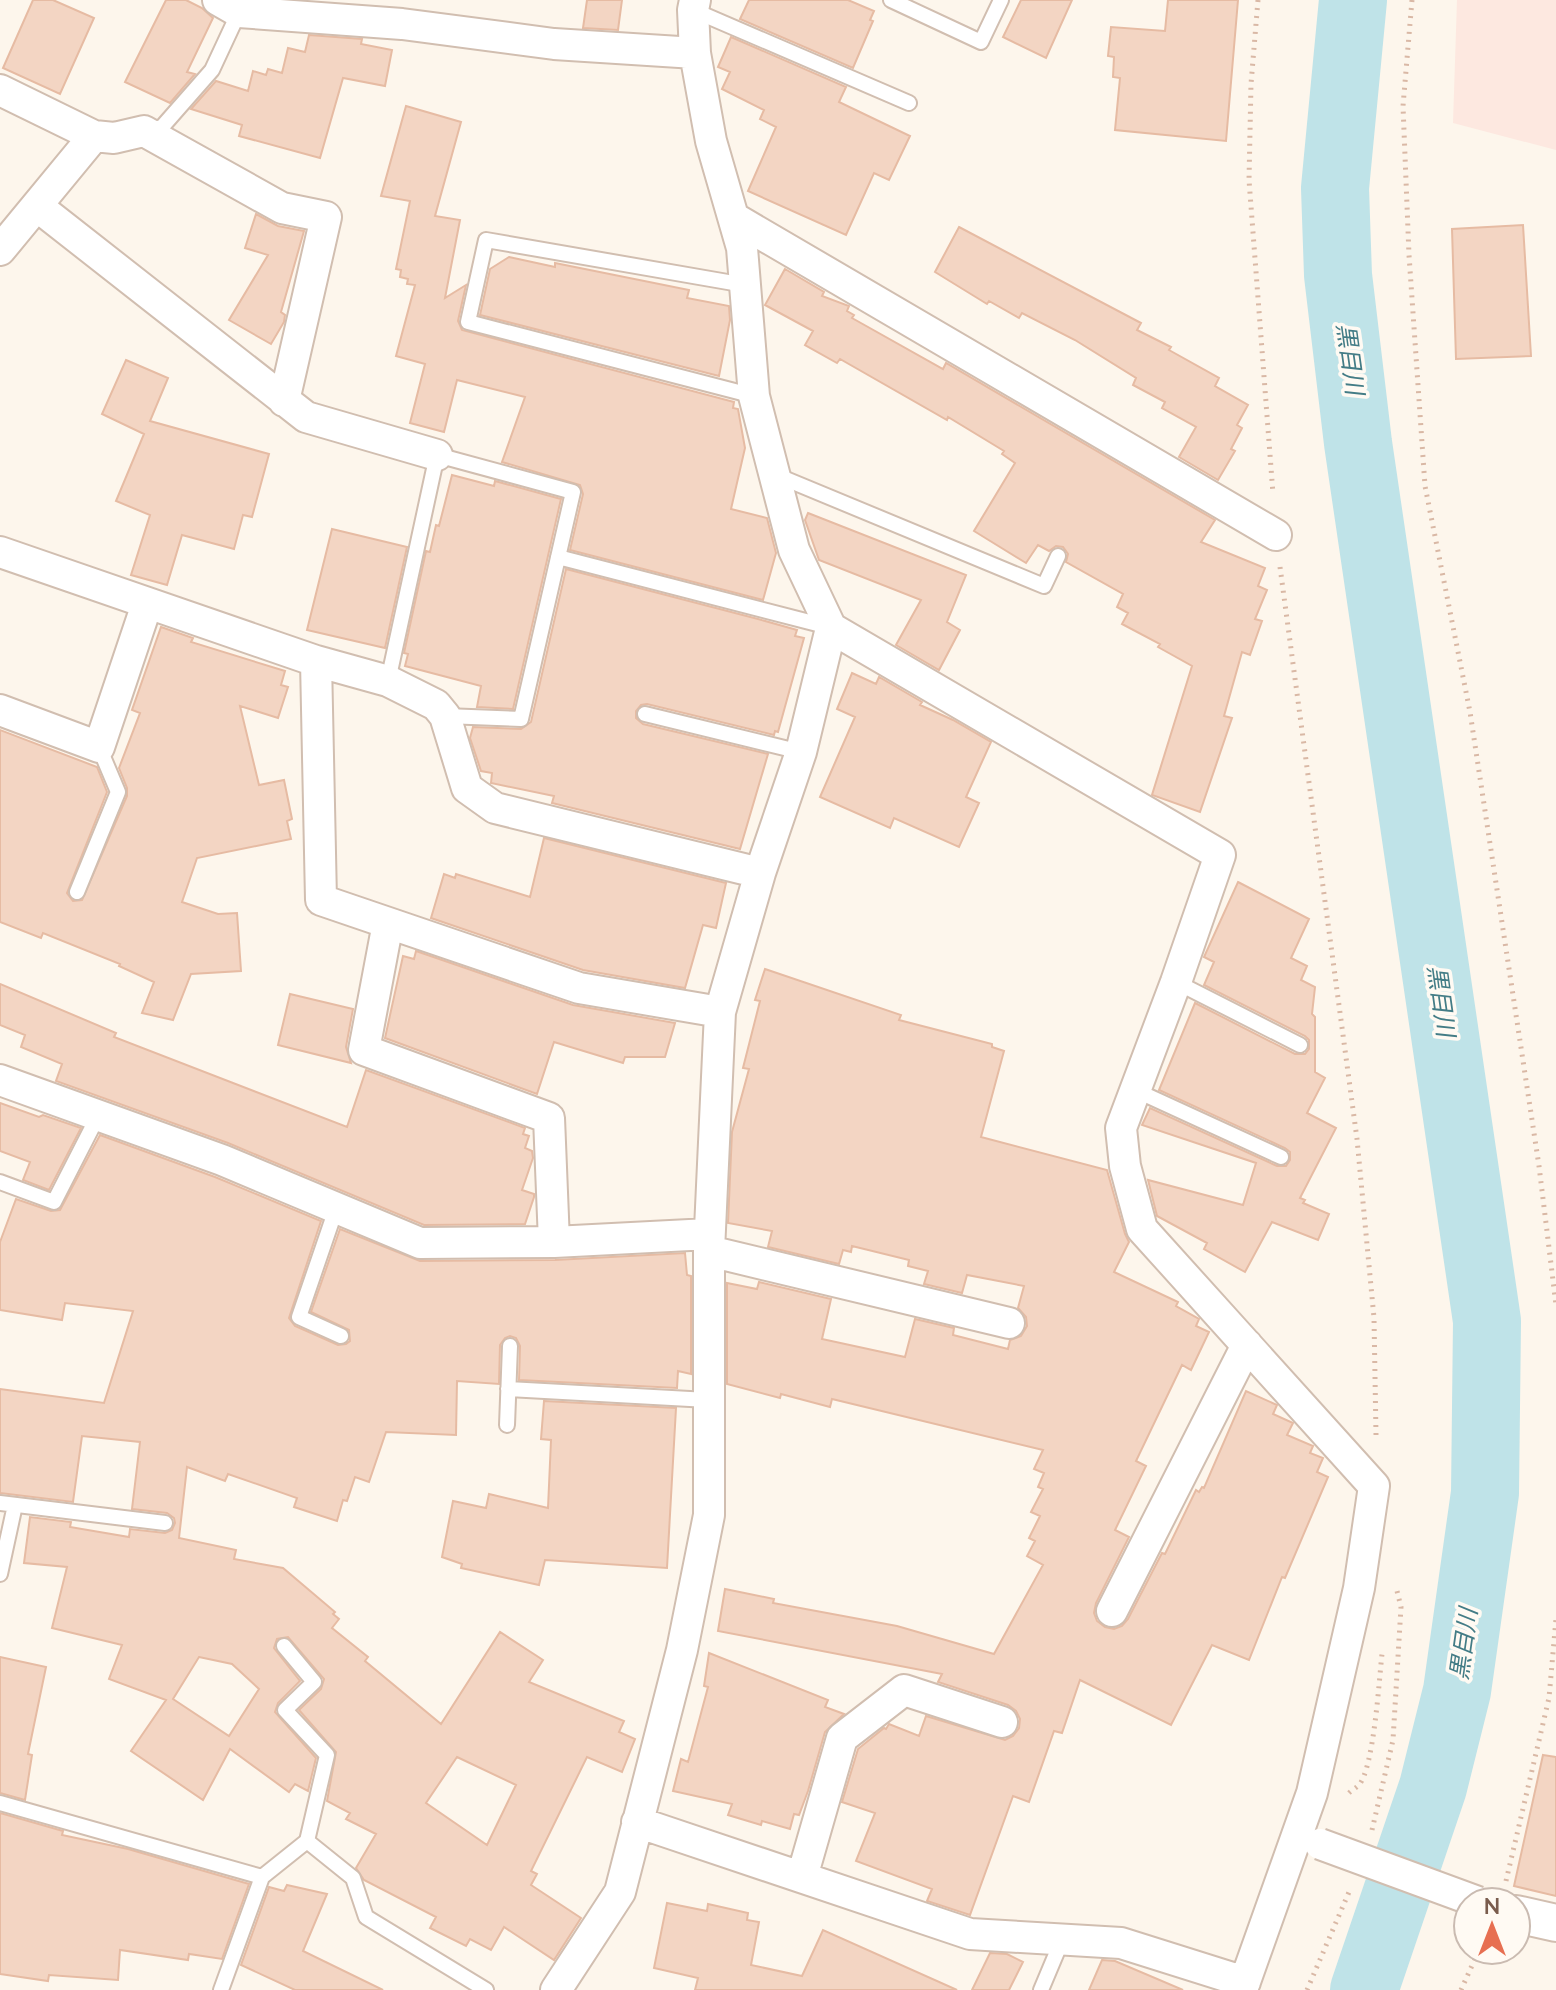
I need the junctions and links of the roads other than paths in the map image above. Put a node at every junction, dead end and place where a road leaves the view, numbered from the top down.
1 (891, 0) edge
2 (1001, 0) edge
3 (694, 5) edge
4 (228, 6) edge
5 (695, 53) junction
6 (0, 90) edge
7 (909, 103) dead end
8 (144, 131) junction
9 (94, 136) junction
10 (37, 206) junction
11 (734, 218) junction
12 (0, 250) edge
13 (745, 285) junction
14 (754, 396) junction
15 (284, 401) junction
16 (437, 455) junction
17 (772, 473) junction
18 (1276, 535) road end
19 (0, 552) edge
20 (1058, 556) dead end
21 (558, 557) junction
22 (147, 604) junction
23 (831, 628) junction
24 (316, 661) junction
25 (388, 681) junction
26 (0, 710) edge
27 (645, 714) dead end
28 (445, 716) junction
29 (99, 747) junction
30 (801, 752) junction
31 (760, 873) junction
32 (77, 892) dead end
33 (388, 923) junction
34 (1176, 982) junction
35 (720, 1012) junction
36 (1300, 1045) dead end
37 (0, 1080) edge
38 (1134, 1090) junction
39 (98, 1116) junction
40 (1281, 1157) dead end
41 (0, 1182) edge
42 (336, 1209) junction
43 (554, 1242) junction
44 (709, 1242) junction
45 (1009, 1323) dead end
46 (341, 1336) dead end
47 (1247, 1345) junction
48 (510, 1346) dead end
49 (508, 1389) junction
50 (708, 1400) junction
51 (507, 1425) dead end
52 (7, 1504) edge
53 (165, 1523) dead end
54 (0, 1574) edge
55 (1112, 1611) dead end
56 (284, 1646) dead end
57 (1002, 1722) dead end
58 (0, 1803) edge
59 (637, 1822) junction
60 (1309, 1839) junction
61 (307, 1841) junction
62 (262, 1877) junction
63 (802, 1877) junction
64 (1452, 1892) edge
65 (1532, 1912) edge
66 (1556, 1923) edge
67 (1062, 1940) junction
68 (1243, 1986) edge
69 (221, 1990) edge
70 (486, 1990) edge
71 (556, 1990) edge
72 (1041, 1990) edge

1 - 2 lane
3 - 5 street
3 - 7 lane
4 - 5 street
4 - 8 lane
5 - 11 street
6 - 9 street
8 - 9 street
8 - 15 street
9 - 10 street
10 - 12 street
10 - 15 street
11 - 13 street
11 - 18 street
13 - 14 street
13 - 14 lane
14 - 17 street
15 - 16 street
16 - 21 lane
16 - 25 lane
17 - 20 lane
17 - 23 street
19 - 22 street
21 - 23 lane
21 - 28 lane
22 - 24 street
22 - 29 street
23 - 30 street
23 - 34 street
24 - 25 street
24 - 33 street
25 - 28 street
26 - 29 street
27 - 30 lane
28 - 31 street
29 - 32 lane
30 - 31 street
31 - 35 street
33 - 35 street
33 - 43 street
34 - 36 lane
34 - 38 street
35 - 44 street
37 - 39 street
38 - 40 lane
38 - 47 street
39 - 41 lane
39 - 42 street
42 - 43 street
42 - 46 lane
43 - 44 street
44 - 45 street
44 - 50 street
47 - 55 street
47 - 60 street
48 - 49 lane
49 - 50 lane
49 - 51 lane
50 - 59 street
52 - 53 lane
52 - 54 lane
56 - 61 lane
57 - 63 street
58 - 62 lane
59 - 63 street
59 - 71 street
60 - 64 street, bridge
60 - 68 street
61 - 62 lane
61 - 70 lane
62 - 69 lane
63 - 67 street
65 - 66 street
67 - 68 street
67 - 72 lane

